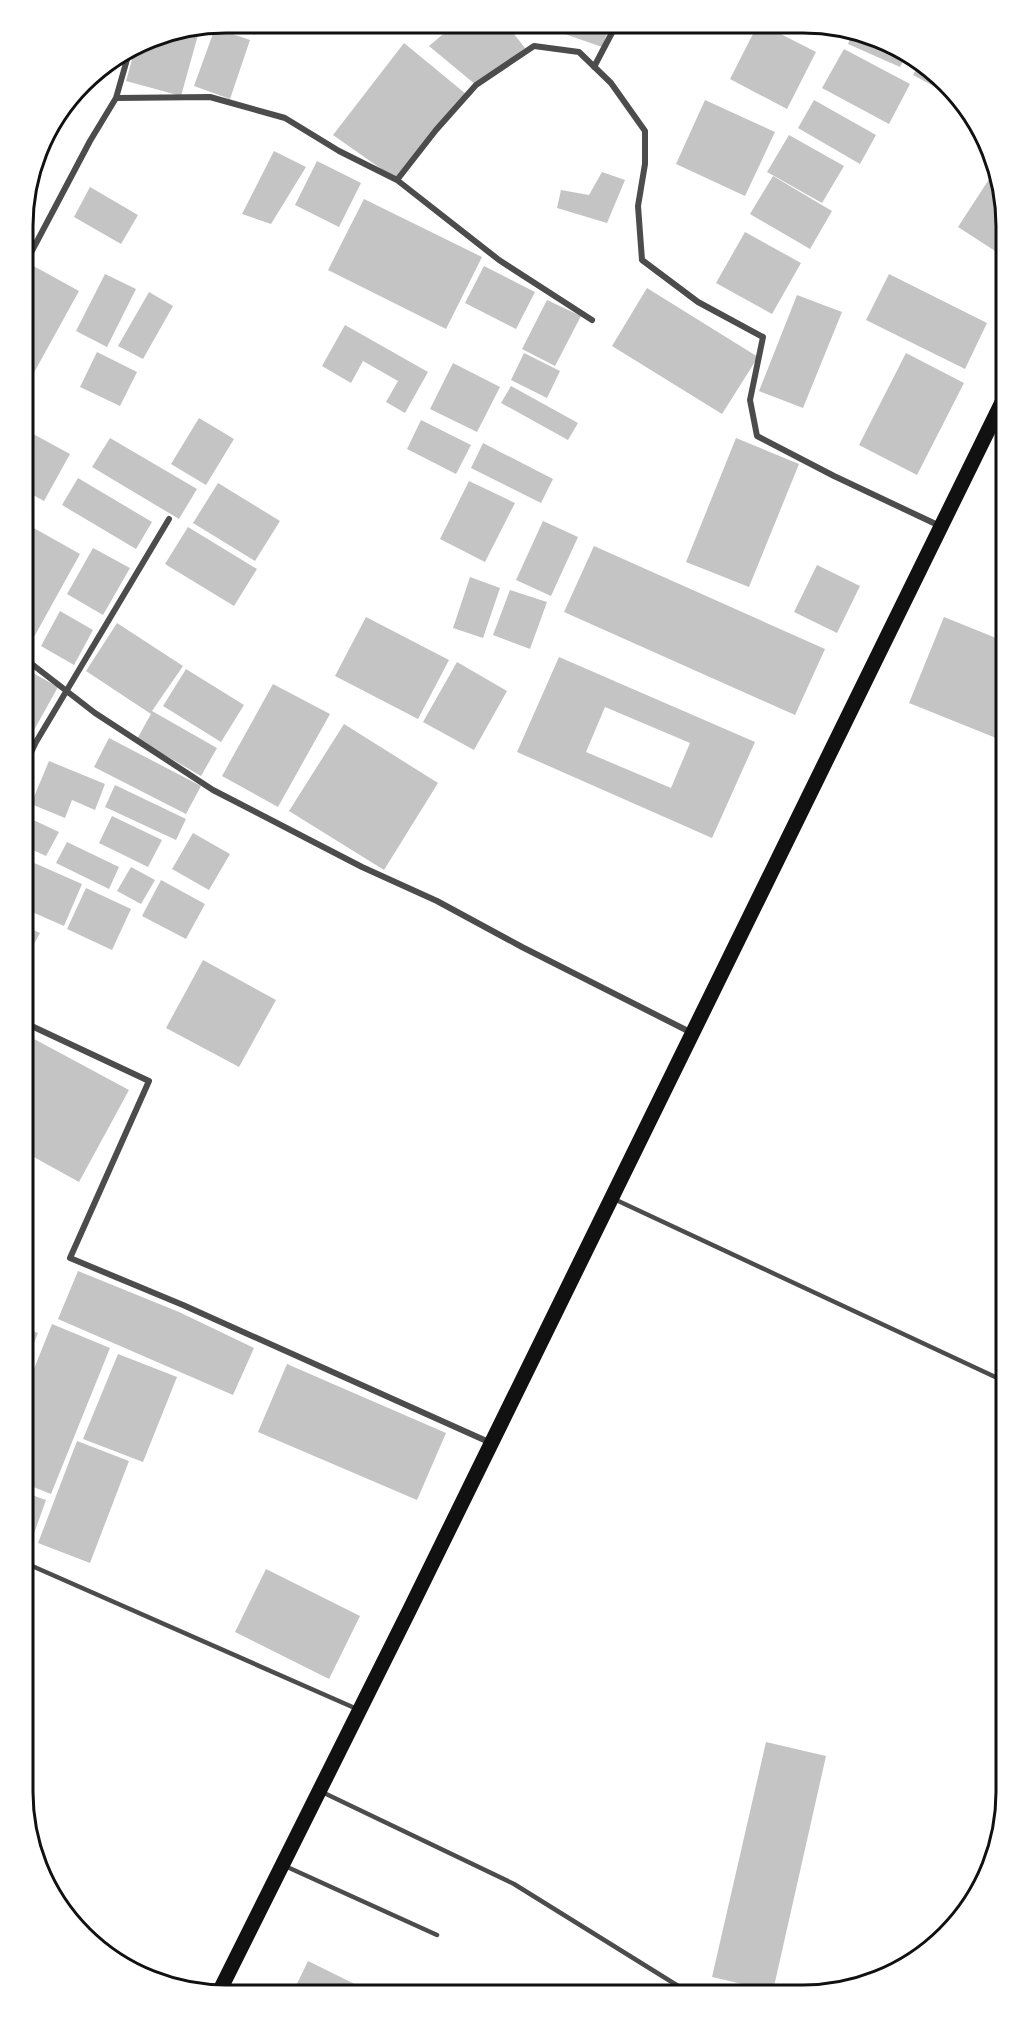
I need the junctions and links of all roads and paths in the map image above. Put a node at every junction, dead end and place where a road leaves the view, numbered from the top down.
1 (612, 33) edge
2 (127, 60) edge
3 (594, 67) junction
4 (116, 98) junction
5 (398, 180) junction
6 (33, 249) edge
7 (592, 320) dead end
8 (996, 414) edge
9 (169, 519) dead end
10 (941, 527) junction
11 (33, 665) edge
12 (66, 692) junction
13 (33, 751) edge
14 (33, 1027) edge
15 (692, 1033) junction
16 (612, 1198) junction
17 (996, 1377) edge
18 (491, 1444) junction
19 (33, 1566) edge
20 (360, 1710) junction
21 (319, 1791) junction
22 (282, 1865) junction
23 (437, 1935) dead end
24 (223, 1985) edge
25 (677, 1985) edge

1 - 3 street
2 - 4 street
3 - 5 street
3 - 10 street
4 - 5 street
4 - 6 street
5 - 7 street
8 - 10 main road
9 - 12 street
10 - 15 main road
11 - 12 street
12 - 13 street
12 - 15 street
14 - 18 street
15 - 16 main road
16 - 17 lane
16 - 18 main road
18 - 20 main road
19 - 20 lane
20 - 21 main road
21 - 22 main road
21 - 25 lane
22 - 23 lane
22 - 24 main road

